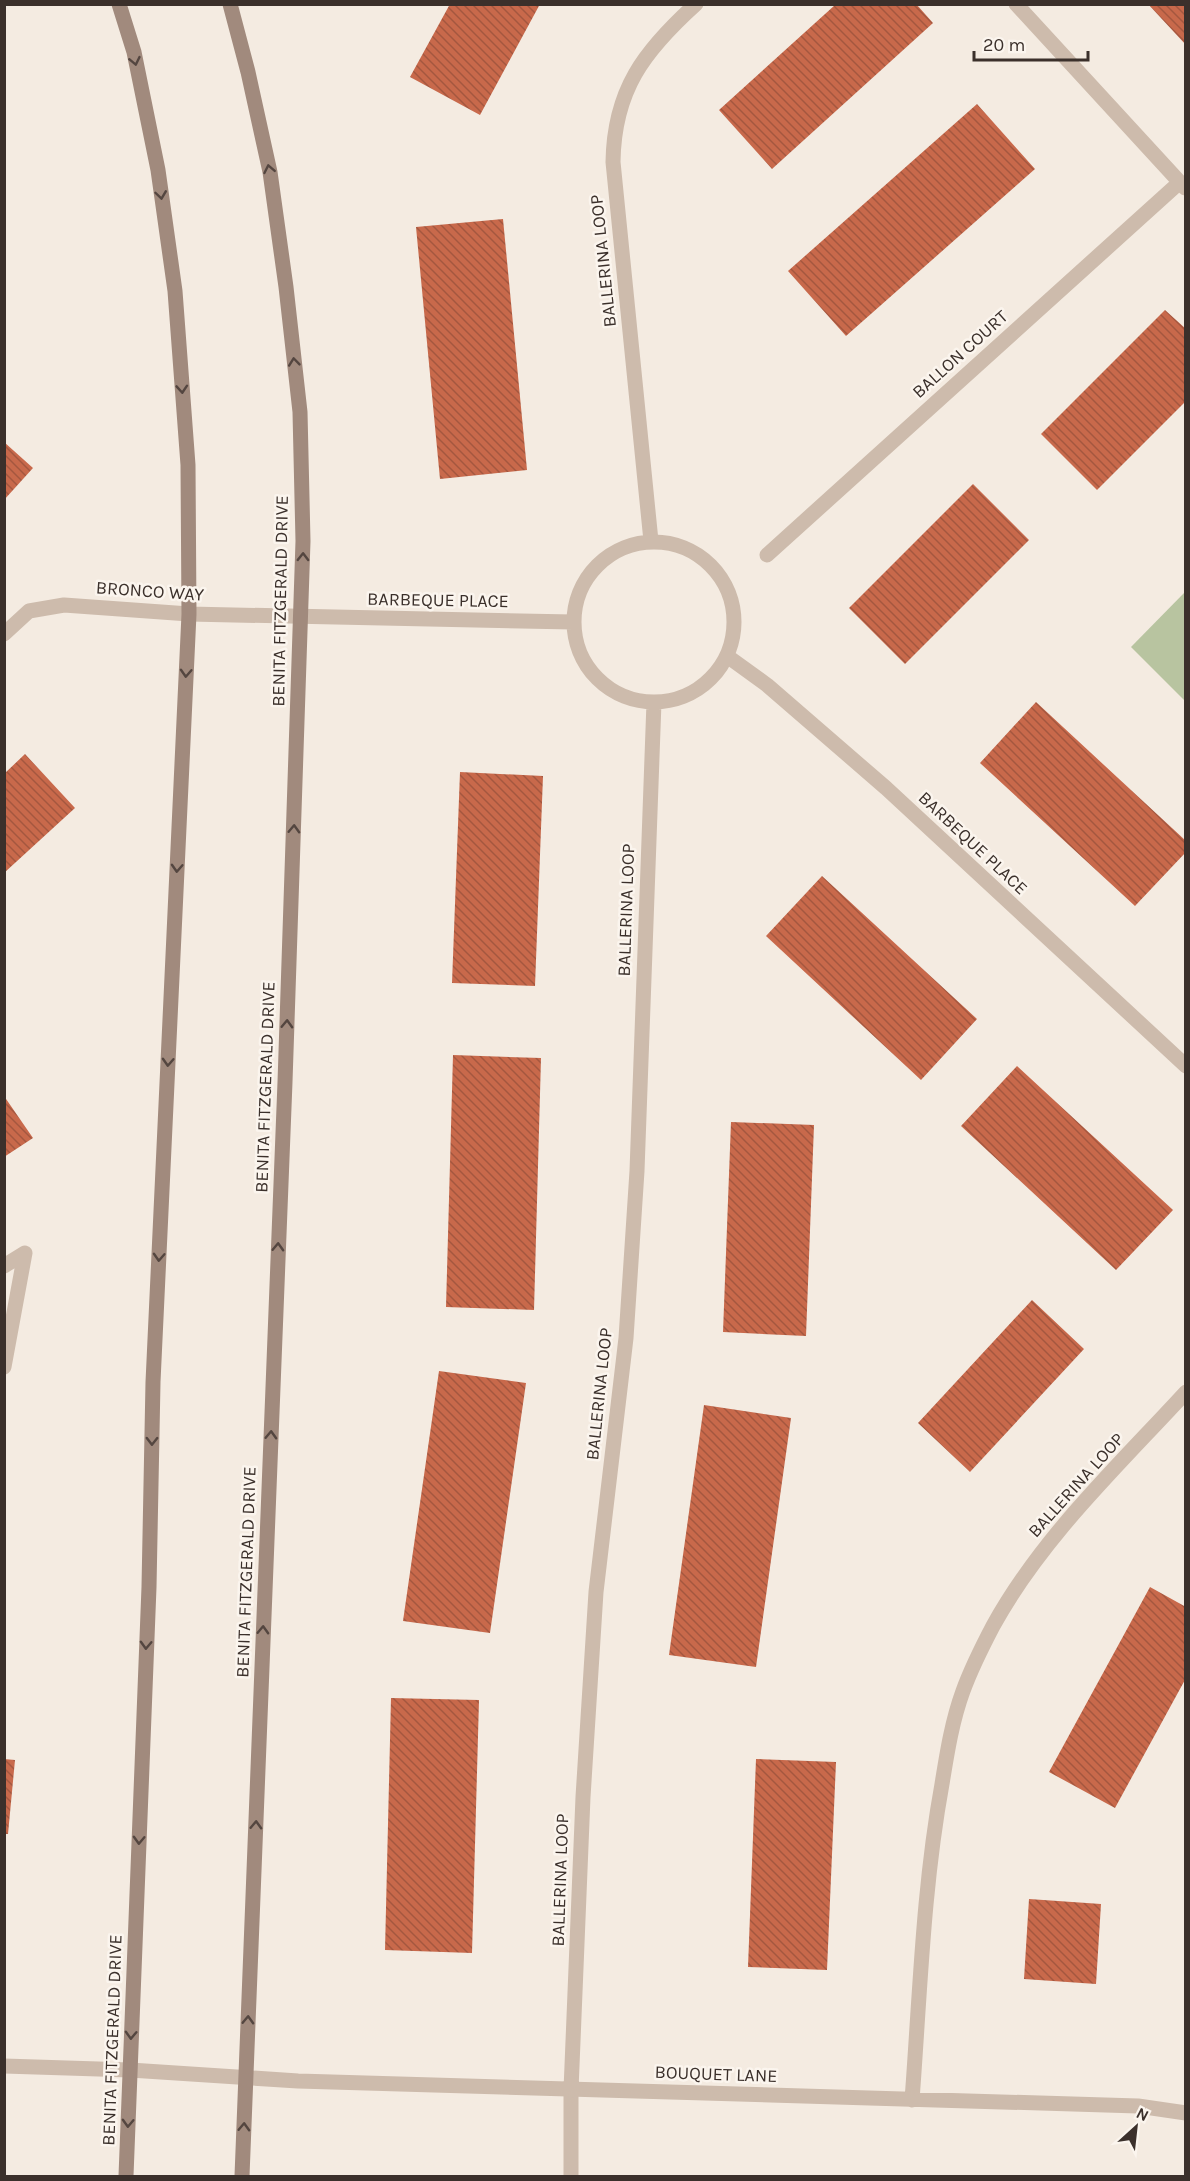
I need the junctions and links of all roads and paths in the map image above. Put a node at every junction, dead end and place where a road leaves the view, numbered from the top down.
1 (119, 4) edge
2 (230, 4) edge
3 (696, 4) edge
4 (1016, 4) edge
5 (1183, 185) edge
6 (651, 541) junction
7 (767, 555) dead end
8 (189, 614) junction
9 (301, 615) junction
10 (573, 622) junction
11 (4, 634) edge
12 (727, 656) junction
13 (654, 702) junction
14 (1185, 1066) edge
15 (4, 1266) edge
16 (4, 1367) edge
17 (1185, 1392) edge
18 (4, 2066) edge
19 (130, 2070) junction
20 (246, 2078) junction
21 (571, 2090) junction
22 (912, 2100) junction
23 (1185, 2113) edge
24 (126, 2176) edge
25 (242, 2176) edge
26 (571, 2176) edge

1 -> 8 main road, BENITA FITZGERALD DRIVE
9 -> 2 main road, BENITA FITZGERALD DRIVE
3 - 6 street, BALLERINA LOOP
4 - 5 street
5 - 7 street, BALLON COURT
6 - 10 street
6 - 12 street
8 - 9 street, BRONCO WAY
8 - 11 street, BRONCO WAY
8 -> 19 main road, BENITA FITZGERALD DRIVE
9 - 10 street, BARBEQUE PLACE
20 -> 9 main road, BENITA FITZGERALD DRIVE
10 - 13 street
12 - 13 street
12 - 14 street, BARBEQUE PLACE
13 - 21 street, BALLERINA LOOP
15 - 16 street
17 - 22 street, BALLERINA LOOP
18 - 19 street, BOUQUET LANE
19 - 20 street, BOUQUET LANE
19 -> 24 main road, BENITA FITZGERALD DRIVE
20 - 21 street, BOUQUET LANE
25 -> 20 main road, BENITA FITZGERALD DRIVE
21 - 22 street, BOUQUET LANE
21 - 26 street, BALLERINA LOOP
22 - 23 street, BOUQUET LANE

